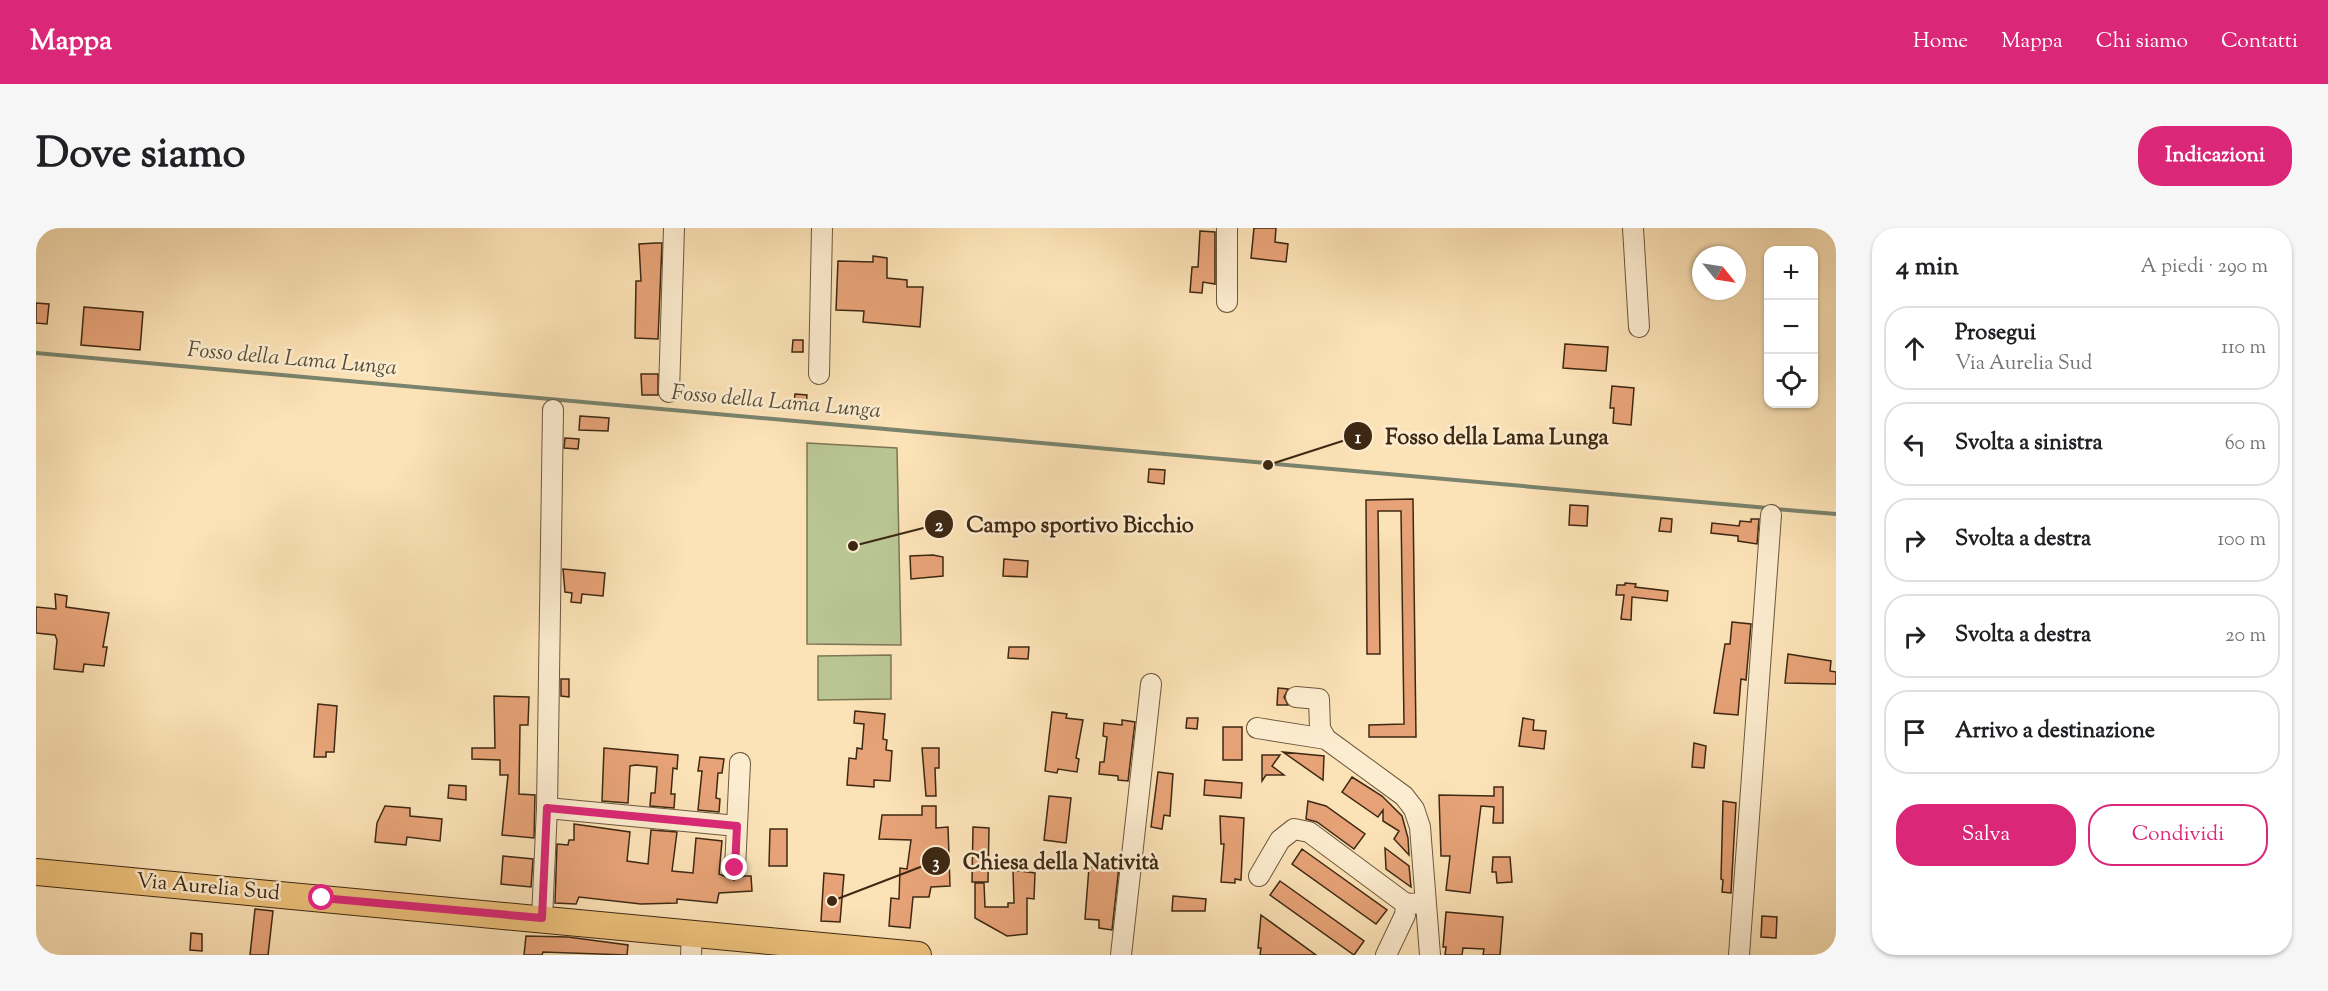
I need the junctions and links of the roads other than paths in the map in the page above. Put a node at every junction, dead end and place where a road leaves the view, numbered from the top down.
1 (674, 228) edge
2 (822, 228) edge
3 (1227, 228) edge
4 (1633, 228) edge
5 (1227, 302) dead end
6 (1639, 327) dead end
7 (819, 374) dead end
8 (669, 392) dead end
9 (553, 410) dead end
10 (1771, 515) dead end
11 (1151, 684) dead end
12 (1296, 697) dead end
13 (1257, 728) dead end
14 (1326, 739) junction
15 (740, 763) dead end
16 (547, 808) junction
17 (737, 826) junction
18 (735, 868) dead end
19 (36, 872) edge
20 (1259, 876) dead end
21 (1416, 903) junction
22 (542, 918) junction
23 (692, 944) edge
24 (918, 955) edge
25 (1121, 955) edge
26 (1386, 955) edge
27 (1430, 955) edge
28 (1739, 955) edge

1 - 8 street
2 - 7 street
3 - 5 street
4 - 6 street
9 - 16 street
10 - 28 street
11 - 25 street
12 - 14 street
13 - 14 street
14 - 21 street
15 - 17 street
16 - 17 street
16 - 22 street
17 - 18 street
19 - 22 main road, Via Aurelia Sud
20 - 21 street
21 - 26 street
21 - 27 street
22 - 23 main road, Via Aurelia Sud
23 - 24 main road, Via Aurelia Sud

